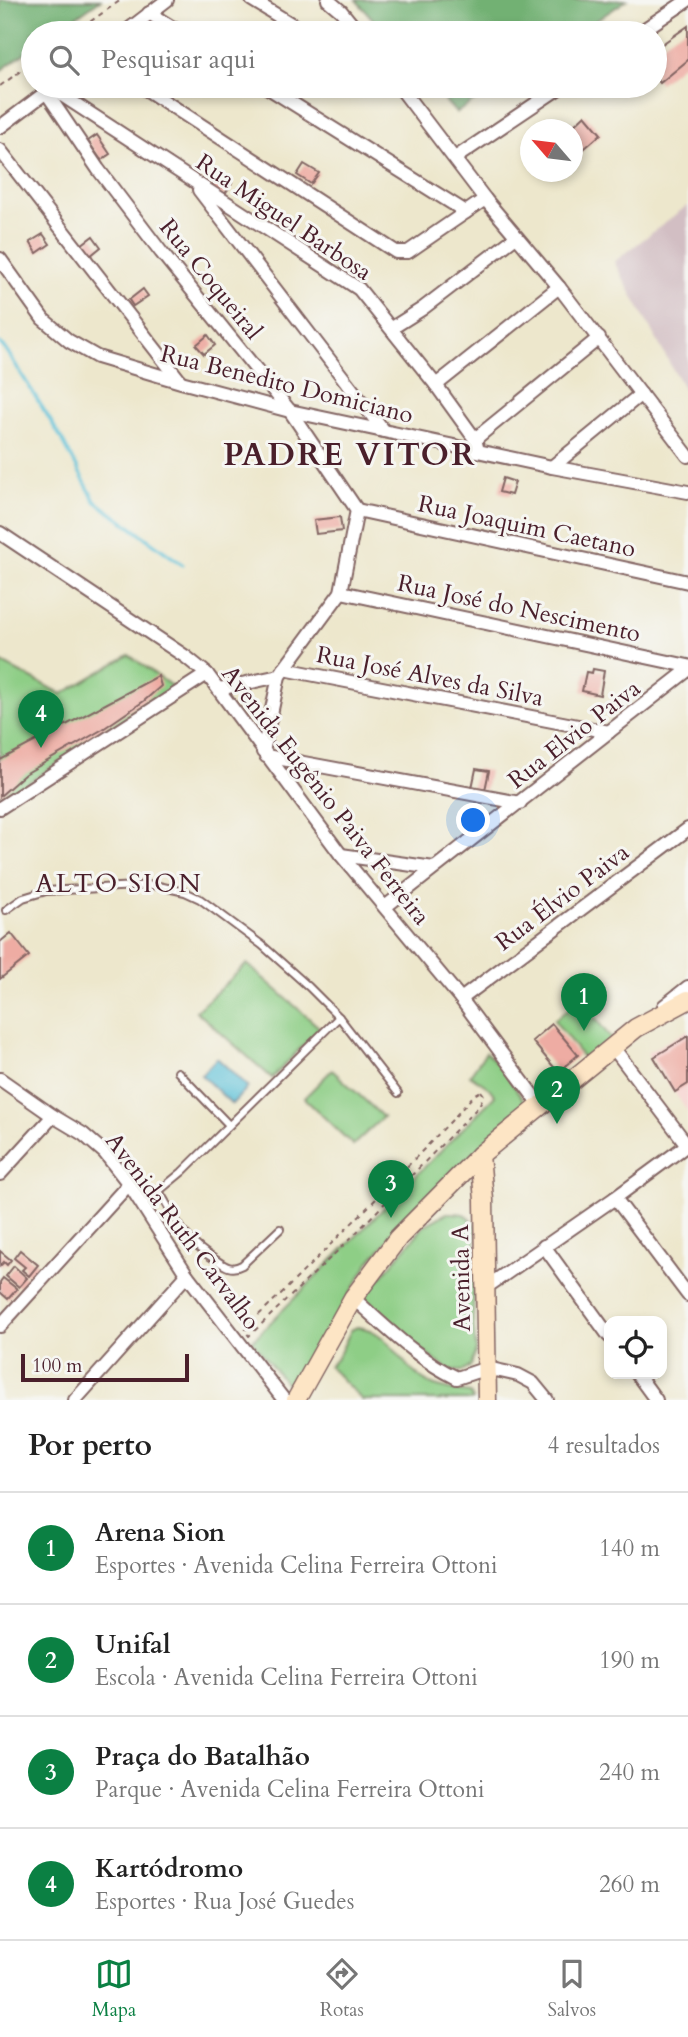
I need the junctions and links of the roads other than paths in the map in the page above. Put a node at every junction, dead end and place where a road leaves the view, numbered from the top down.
1 (167, 0) edge
2 (251, 0) edge
3 (328, 0) edge
4 (688, 0) edge
5 (149, 13) junction
6 (139, 21) edge
7 (162, 21) edge
8 (286, 21) edge
9 (349, 21) edge
10 (657, 21) edge
11 (39, 98) edge
12 (56, 98) edge
13 (65, 98) edge
14 (159, 98) edge
15 (284, 98) edge
16 (409, 98) edge
17 (544, 98) edge
18 (0, 127) edge
19 (0, 150) edge
20 (455, 158) junction
21 (193, 182) junction
22 (485, 199) junction
23 (466, 212) junction
24 (516, 237) junction
25 (0, 259) edge
26 (559, 287) junction
27 (392, 328) junction
28 (599, 338) junction
29 (181, 382) junction
30 (436, 385) junction
31 (641, 394) junction
32 (290, 411) junction
33 (384, 431) junction
34 (477, 445) junction
35 (688, 456) edge
36 (552, 467) junction
37 (688, 492) edge
38 (357, 510) junction
39 (0, 533) edge
40 (688, 582) edge
41 (341, 592) junction
42 (688, 668) edge
43 (282, 673) junction
44 (207, 674) junction
45 (219, 689) junction
46 (609, 732) junction
47 (264, 754) junction
48 (520, 803) junction
49 (0, 808) edge
50 (688, 828) edge
51 (341, 855) junction
52 (434, 868) junction
53 (385, 907) junction
54 (6, 910) dead end
55 (688, 987) edge
56 (461, 999) junction
57 (688, 1000) edge
58 (339, 1017) junction
59 (636, 1028) junction
60 (612, 1046) junction
61 (178, 1072) dead end
62 (0, 1079) edge
63 (398, 1093) dead end
64 (540, 1105) junction
65 (53, 1116) junction
66 (229, 1125) junction
67 (687, 1145) edge
68 (480, 1155) junction
69 (0, 1174) edge
70 (129, 1184) junction
71 (159, 1191) junction
72 (615, 1198) junction
73 (142, 1205) junction
74 (280, 1229) dead end
75 (544, 1246) junction
76 (187, 1275) junction
77 (485, 1288) junction
78 (688, 1295) edge
79 (354, 1298) junction
80 (0, 1326) edge
81 (604, 1329) edge
82 (487, 1368) junction
83 (641, 1379) edge
84 (75, 1400) edge
85 (284, 1400) edge
86 (296, 1400) edge
87 (487, 1400) edge
88 (547, 1400) edge
89 (656, 1400) edge

1 - 5 street
2 - 8 street
3 - 9 street
4 - 10 street
5 - 6 street
5 - 7 street
11 - 18 street
12 - 32 street, Rua Coqueiral
13 - 21 street, Rua Miguel Barbosa
14 - 23 street
15 - 23 street
16 - 20 street
17 - 20 street
19 - 29 street
20 - 22 street
21 - 27 street, Rua Miguel Barbosa
21 - 33 street
22 - 23 street
22 - 24 street
24 - 26 street
24 - 27 street
25 - 29 street, Rua Benedito Domiciano
26 - 28 street
26 - 30 street
27 - 30 street, Rua Miguel Barbosa
28 - 31 street
28 - 34 street
29 - 32 street, Rua Benedito Domiciano
30 - 34 street, Rua Miguel Barbosa
31 - 35 street
31 - 36 street
32 - 33 street, Rua Benedito Domiciano
32 - 38 street, Rua Coqueiral
33 - 34 street, Rua Benedito Domiciano
34 - 36 street, Rua Benedito Domiciano
36 - 37 street, Rua Benedito Domiciano
38 - 40 street, Rua Joaquim Caetano
38 - 41 street
39 - 44 street, Avenida Eugênio Paiva Ferreira
41 - 42 street, Rua José do Nescimento
41 - 43 street
42 - 46 street, Rua Elvio Paiva
43 - 45 street
43 - 46 street, Rua José Alves da Silva
43 - 47 street
44 - 45 street, Avenida Eugênio Paiva Ferreira
44 - 49 street
45 - 47 street, Avenida Eugênio Paiva Ferreira
46 - 48 street, Rua Elvio Paiva
47 - 48 street
47 - 51 street, Avenida Eugênio Paiva Ferreira
48 - 52 street, Rua Elvio Paiva
50 - 56 street, Rua Élvio Paiva
51 - 52 street
51 - 53 street, Avenida Eugênio Paiva Ferreira
52 - 53 street, Rua Elvio Paiva
53 - 56 street, Avenida Eugênio Paiva Ferreira
54 - 58 lane
55 - 59 street
56 - 64 street, Avenida Eugênio Paiva Ferreira
57 - 59 street
58 - 63 lane
58 - 66 lane
59 - 60 street
60 - 64 street
60 - 67 street
61 - 66 lane
62 - 65 street, Avenida Ruth Carvalho
64 - 68 street
65 - 69 street
65 - 70 street, Avenida Ruth Carvalho
66 - 71 lane
67 - 72 street
68 - 77 street, Avenida A
68 - 79 street
70 - 73 street, Avenida Ruth Carvalho
70 - 80 street
71 - 73 lane
71 - 74 lane
72 - 75 street
72 - 78 street
73 - 76 street, Avenida Ruth Carvalho
75 - 77 street
75 - 81 street
76 - 84 street
76 - 85 street, Avenida Ruth Carvalho
77 - 82 street, Avenida A
79 - 82 street
79 - 86 street
82 - 87 street, Avenida A
82 - 88 street
83 - 89 street

